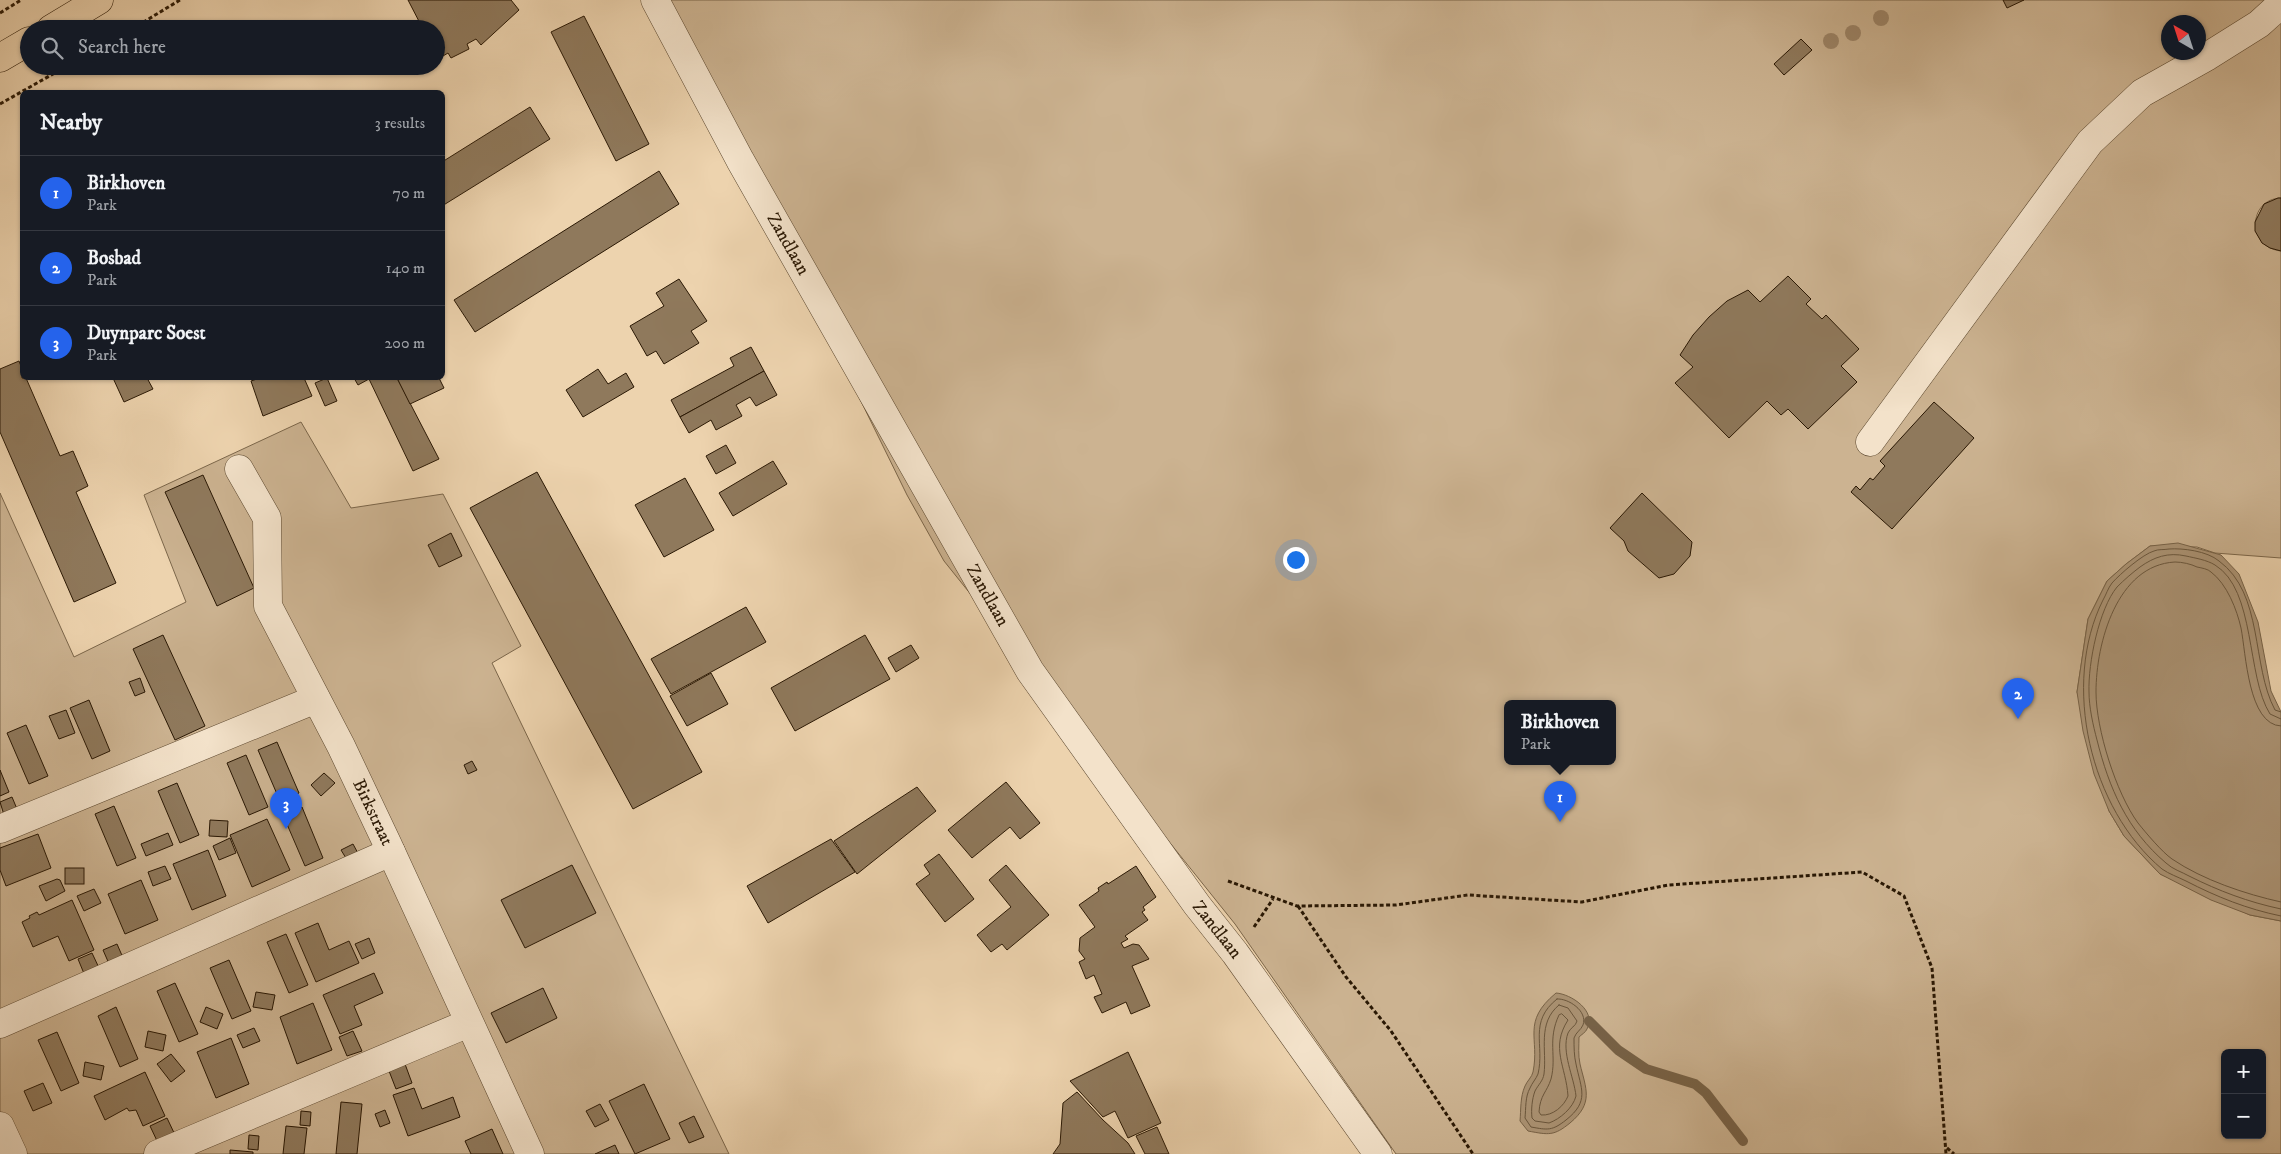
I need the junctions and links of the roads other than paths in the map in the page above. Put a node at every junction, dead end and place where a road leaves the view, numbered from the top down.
1 (99, 0) edge
2 (655, 0) edge
3 (2281, 4) edge
4 (66, 20) edge
5 (20, 46) edge
6 (0, 58) edge
7 (1870, 442) dead end
8 (239, 469) dead end
9 (316, 699) junction
10 (0, 829) edge
11 (391, 852) junction
12 (469, 1023) junction
13 (0, 1024) edge
14 (0, 1126) edge
15 (13, 1154) edge
16 (158, 1154) edge
17 (530, 1154) edge
18 (1378, 1154) edge

1 - 4 main road
2 - 18 street, Zandlaan
3 - 7 street
5 - 6 main road
8 - 9 street, Birkstraat
9 - 10 street
9 - 11 street, Birkstraat
11 - 12 street, Birkstraat
11 - 13 street
12 - 16 street
12 - 17 street, Birkstraat
14 - 15 street

